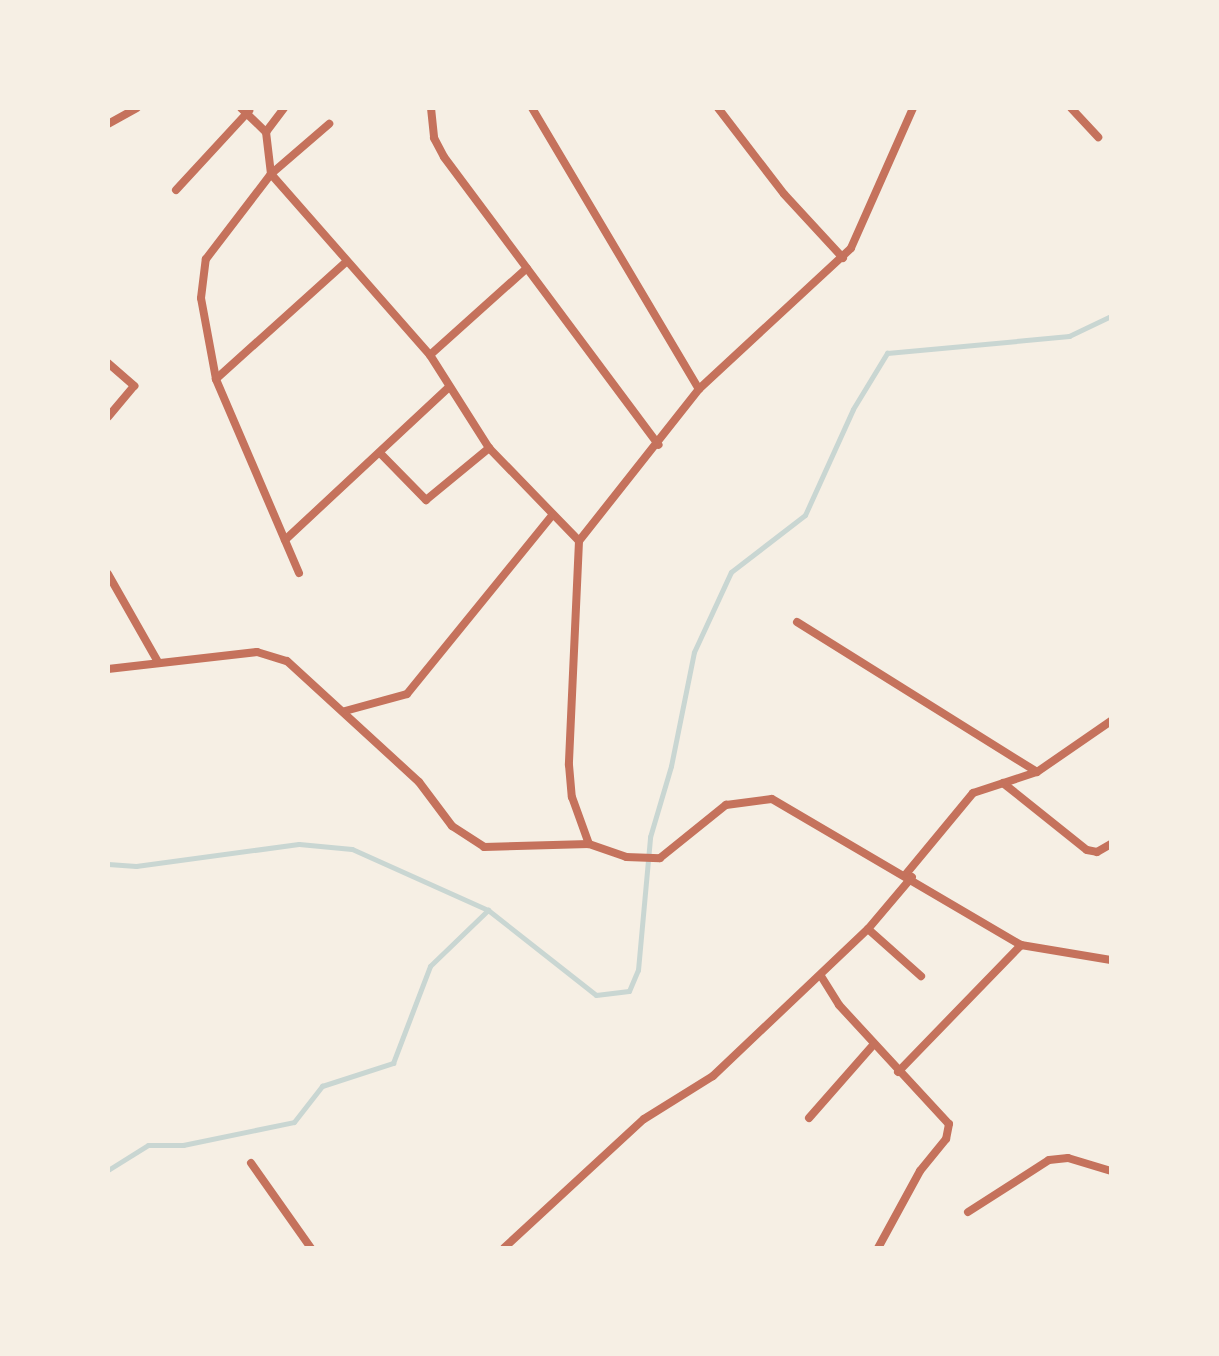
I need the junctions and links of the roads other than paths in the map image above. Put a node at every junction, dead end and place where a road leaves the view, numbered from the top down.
1 (137, 108) edge
2 (284, 108) edge
3 (431, 108) edge
4 (532, 108) edge
5 (718, 108) edge
6 (913, 108) edge
7 (1071, 108) edge
8 (245, 110) edge
9 (108, 124) edge
10 (329, 124) dead end
11 (266, 132) junction
12 (1098, 137) dead end
13 (271, 174) junction
14 (176, 190) dead end
15 (843, 258) junction
16 (347, 261) junction
17 (527, 268) junction
18 (430, 355) junction
19 (108, 363) edge
20 (216, 379) junction
21 (449, 387) junction
22 (699, 389) junction
23 (108, 417) edge
24 (659, 445) junction
25 (489, 448) junction
26 (380, 453) junction
27 (551, 517) junction
28 (285, 540) junction
29 (579, 541) junction
30 (299, 573) dead end
31 (108, 574) edge
32 (797, 622) dead end
33 (158, 662) junction
34 (108, 669) edge
35 (345, 711) junction
36 (1111, 721) edge
37 (1037, 772) junction
38 (1003, 783) junction
39 (589, 844) junction
40 (1111, 844) edge
41 (909, 876) junction
42 (868, 929) junction
43 (1021, 945) junction
44 (1111, 960) edge
45 (821, 976) junction
46 (921, 976) dead end
47 (874, 1044) junction
48 (898, 1072) junction
49 (809, 1118) dead end
50 (251, 1163) dead end
51 (1111, 1171) edge
52 (968, 1212) dead end
53 (506, 1246) edge
54 (311, 1248) edge
55 (878, 1248) edge

1 - 9 street
2 - 11 street
3 - 17 street
4 - 22 street
5 - 15 street
6 - 15 street
7 - 12 street
8 - 11 street
8 - 14 street
10 - 13 street
11 - 13 street
13 - 16 street
13 - 20 street
15 - 22 street
16 - 18 street
16 - 20 street
17 - 18 street
17 - 24 street
18 - 21 street
19 - 23 street
20 - 28 street
21 - 25 street
21 - 26 street
22 - 24 street
24 - 29 street
25 - 26 street
25 - 27 street
26 - 28 street
27 - 29 street
27 - 35 street
28 - 30 street
29 - 39 street
31 - 33 street
32 - 37 street
33 - 34 street
33 - 35 street
35 - 39 street
36 - 37 street
37 - 38 street
38 - 40 street
38 - 41 street
39 - 41 street
41 - 42 street
41 - 43 street
42 - 45 street
42 - 46 street
43 - 44 street
43 - 48 street
45 - 47 street
45 - 53 street
47 - 48 street
47 - 49 street
48 - 55 street
50 - 54 street
51 - 52 street

